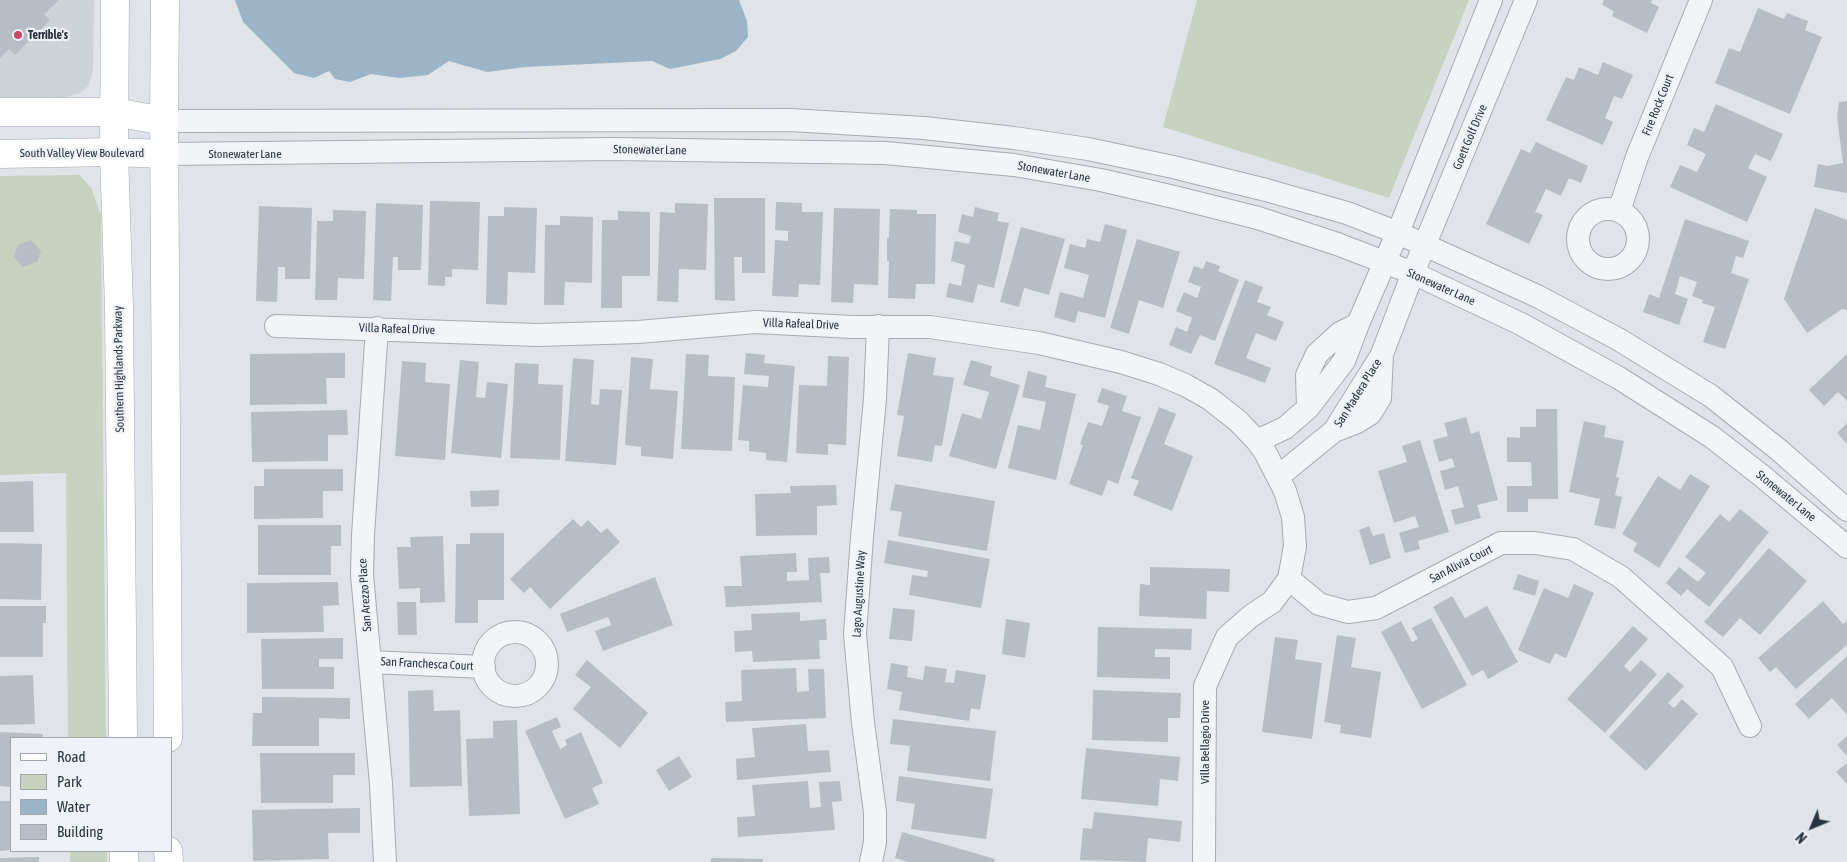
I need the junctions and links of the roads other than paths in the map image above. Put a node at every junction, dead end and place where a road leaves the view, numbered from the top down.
1 (115, 0) edge
2 (165, 0) edge
3 (1491, 0) edge
4 (1526, 0) edge
5 (1701, 0) edge
6 (0, 112) edge
7 (114, 112) junction
8 (164, 120) junction
9 (114, 152) junction
10 (0, 154) edge
11 (165, 154) junction
12 (1619, 210) dead end
13 (1398, 233) junction
14 (1425, 245) junction
15 (1384, 263) junction
16 (1413, 274) junction
17 (276, 326) dead end
18 (878, 326) junction
19 (377, 328) junction
20 (1257, 441) junction
21 (1279, 476) junction
22 (1847, 510) edge
23 (1847, 547) edge
24 (1289, 579) junction
25 (370, 662) junction
26 (484, 667) dead end
27 (1750, 726) dead end
28 (123, 737) edge
29 (168, 737) edge
30 (385, 862) edge
31 (871, 862) edge
32 (1204, 862) edge

1 - 7 main road, Southern Highlands Parkway
2 - 8 main road
3 - 13 street
4 - 14 street, Goett Golf Drive
5 - 12 street, Fire Rock Court
6 - 7 main road
7 - 8 main road
7 - 9 main road, Southern Highlands Parkway
8 - 11 main road
8 - 13 street
9 - 10 main road, South Valley View Boulevard
9 - 11 main road, South Valley View Boulevard
9 - 28 main road, Southern Highlands Parkway
11 - 15 street, Stonewater Lane
11 - 29 main road
13 - 14 street
13 - 15 street
14 - 16 street, Goett Golf Drive
14 - 22 street
15 - 16 street, Stonewater Lane
15 - 20 street
16 - 21 street, San Madera Place
16 - 23 street, Stonewater Lane
17 - 19 street, Villa Rafeal Drive
18 - 19 street, Villa Rafeal Drive
18 - 20 street, Villa Rafeal Drive
18 - 31 street, Lago Augustine Way
19 - 25 street, San Arezzo Place
20 - 21 street, Villa Rafeal Drive
21 - 24 street, Villa Bellagio Drive
24 - 27 street, San Alivia Court
24 - 32 street, Villa Bellagio Drive
25 - 26 street, San Franchesca Court
25 - 30 street, San Arezzo Place

